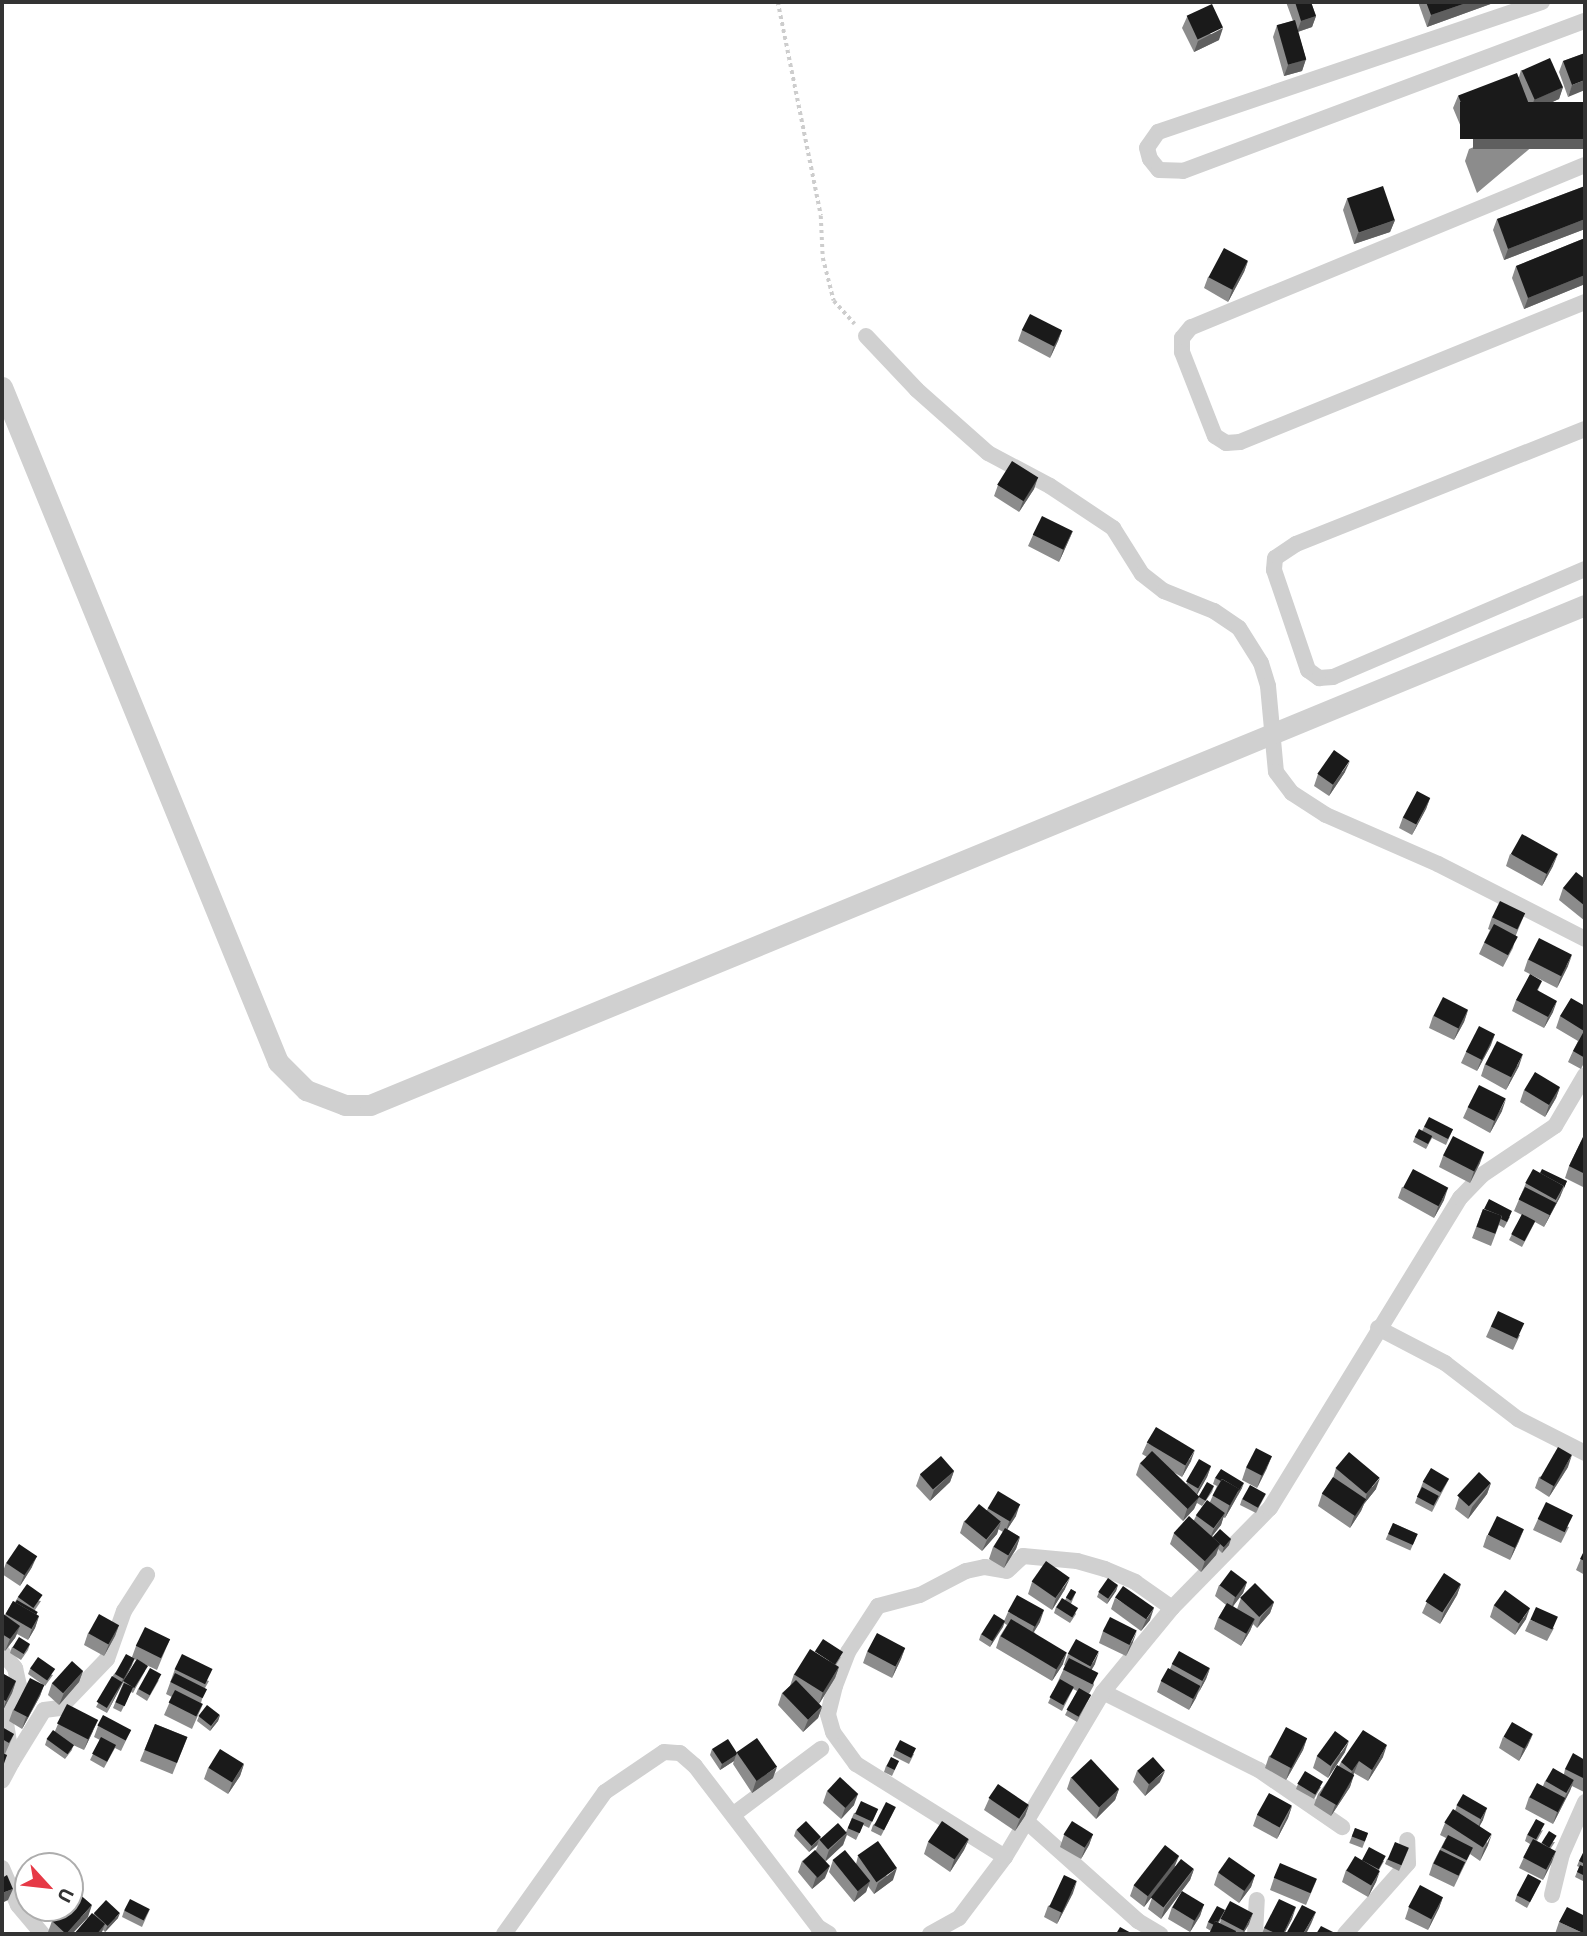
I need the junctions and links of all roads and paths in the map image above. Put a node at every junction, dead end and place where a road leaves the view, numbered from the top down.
1 (778, 2) edge
2 (1542, 2) edge
3 (1585, 20) edge
4 (1585, 165) edge
5 (1585, 302) edge
6 (866, 336) joint
7 (2, 387) edge
8 (1585, 429) edge
9 (1585, 569) edge
10 (1585, 605) edge
11 (1271, 736) junction
12 (1585, 939) edge
13 (1585, 1075) edge
14 (1378, 1328) junction
15 (1585, 1453) edge
16 (147, 1575) dead end
17 (1172, 1608) junction
18 (2, 1652) edge
19 (1103, 1692) junction
20 (821, 1749) dead end
21 (12, 1762) junction
22 (2, 1781) edge
23 (1585, 1802) edge
24 (734, 1814) junction
25 (1025, 1820) junction
26 (1342, 1827) dead end
27 (1407, 1840) dead end
28 (1005, 1857) junction
29 (2, 1868) edge
30 (1552, 1895) dead end
31 (1257, 1900) dead end
32 (42, 1934) edge
33 (504, 1934) edge
34 (829, 1934) edge
35 (930, 1934) edge
36 (1160, 1934) edge
37 (1255, 1934) edge
38 (1345, 1934) edge

1 - 6 path
2 - 3 street
4 - 5 street
6 - 11 street
7 - 11 street
8 - 9 street
10 - 11 street
11 - 12 street
13 - 14 street
14 - 15 street
14 - 17 street
16 - 21 street
17 - 19 street
17 - 28 street
18 - 21 street
19 - 25 street
19 - 26 street
20 - 24 street
21 - 22 street
23 - 30 street
24 - 33 street
24 - 34 street
25 - 28 street
25 - 36 street
27 - 38 street
28 - 35 street
29 - 32 street
31 - 37 street

